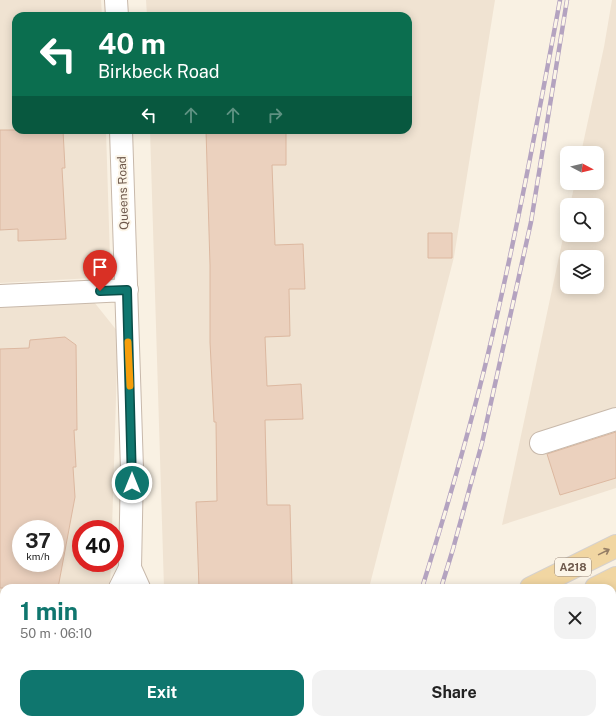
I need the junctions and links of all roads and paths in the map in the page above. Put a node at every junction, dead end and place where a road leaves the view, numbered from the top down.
1 (116, 0) edge
2 (117, 12) edge
3 (121, 134) edge
4 (127, 290) junction
5 (0, 296) edge
6 (616, 419) edge
7 (541, 443) dead end
8 (616, 546) edge
9 (130, 568) junction
10 (616, 578) edge
11 (122, 584) edge
12 (137, 584) edge
13 (539, 584) edge
14 (604, 584) edge

1 - 2 street
3 - 4 street, Queens Road
4 - 5 street
4 - 9 street, Queens Road
6 - 7 street
13 -> 8 main road, A218
9 - 11 street, Queens Road
9 - 12 street, Queens Road
10 - 14 main road, A218

